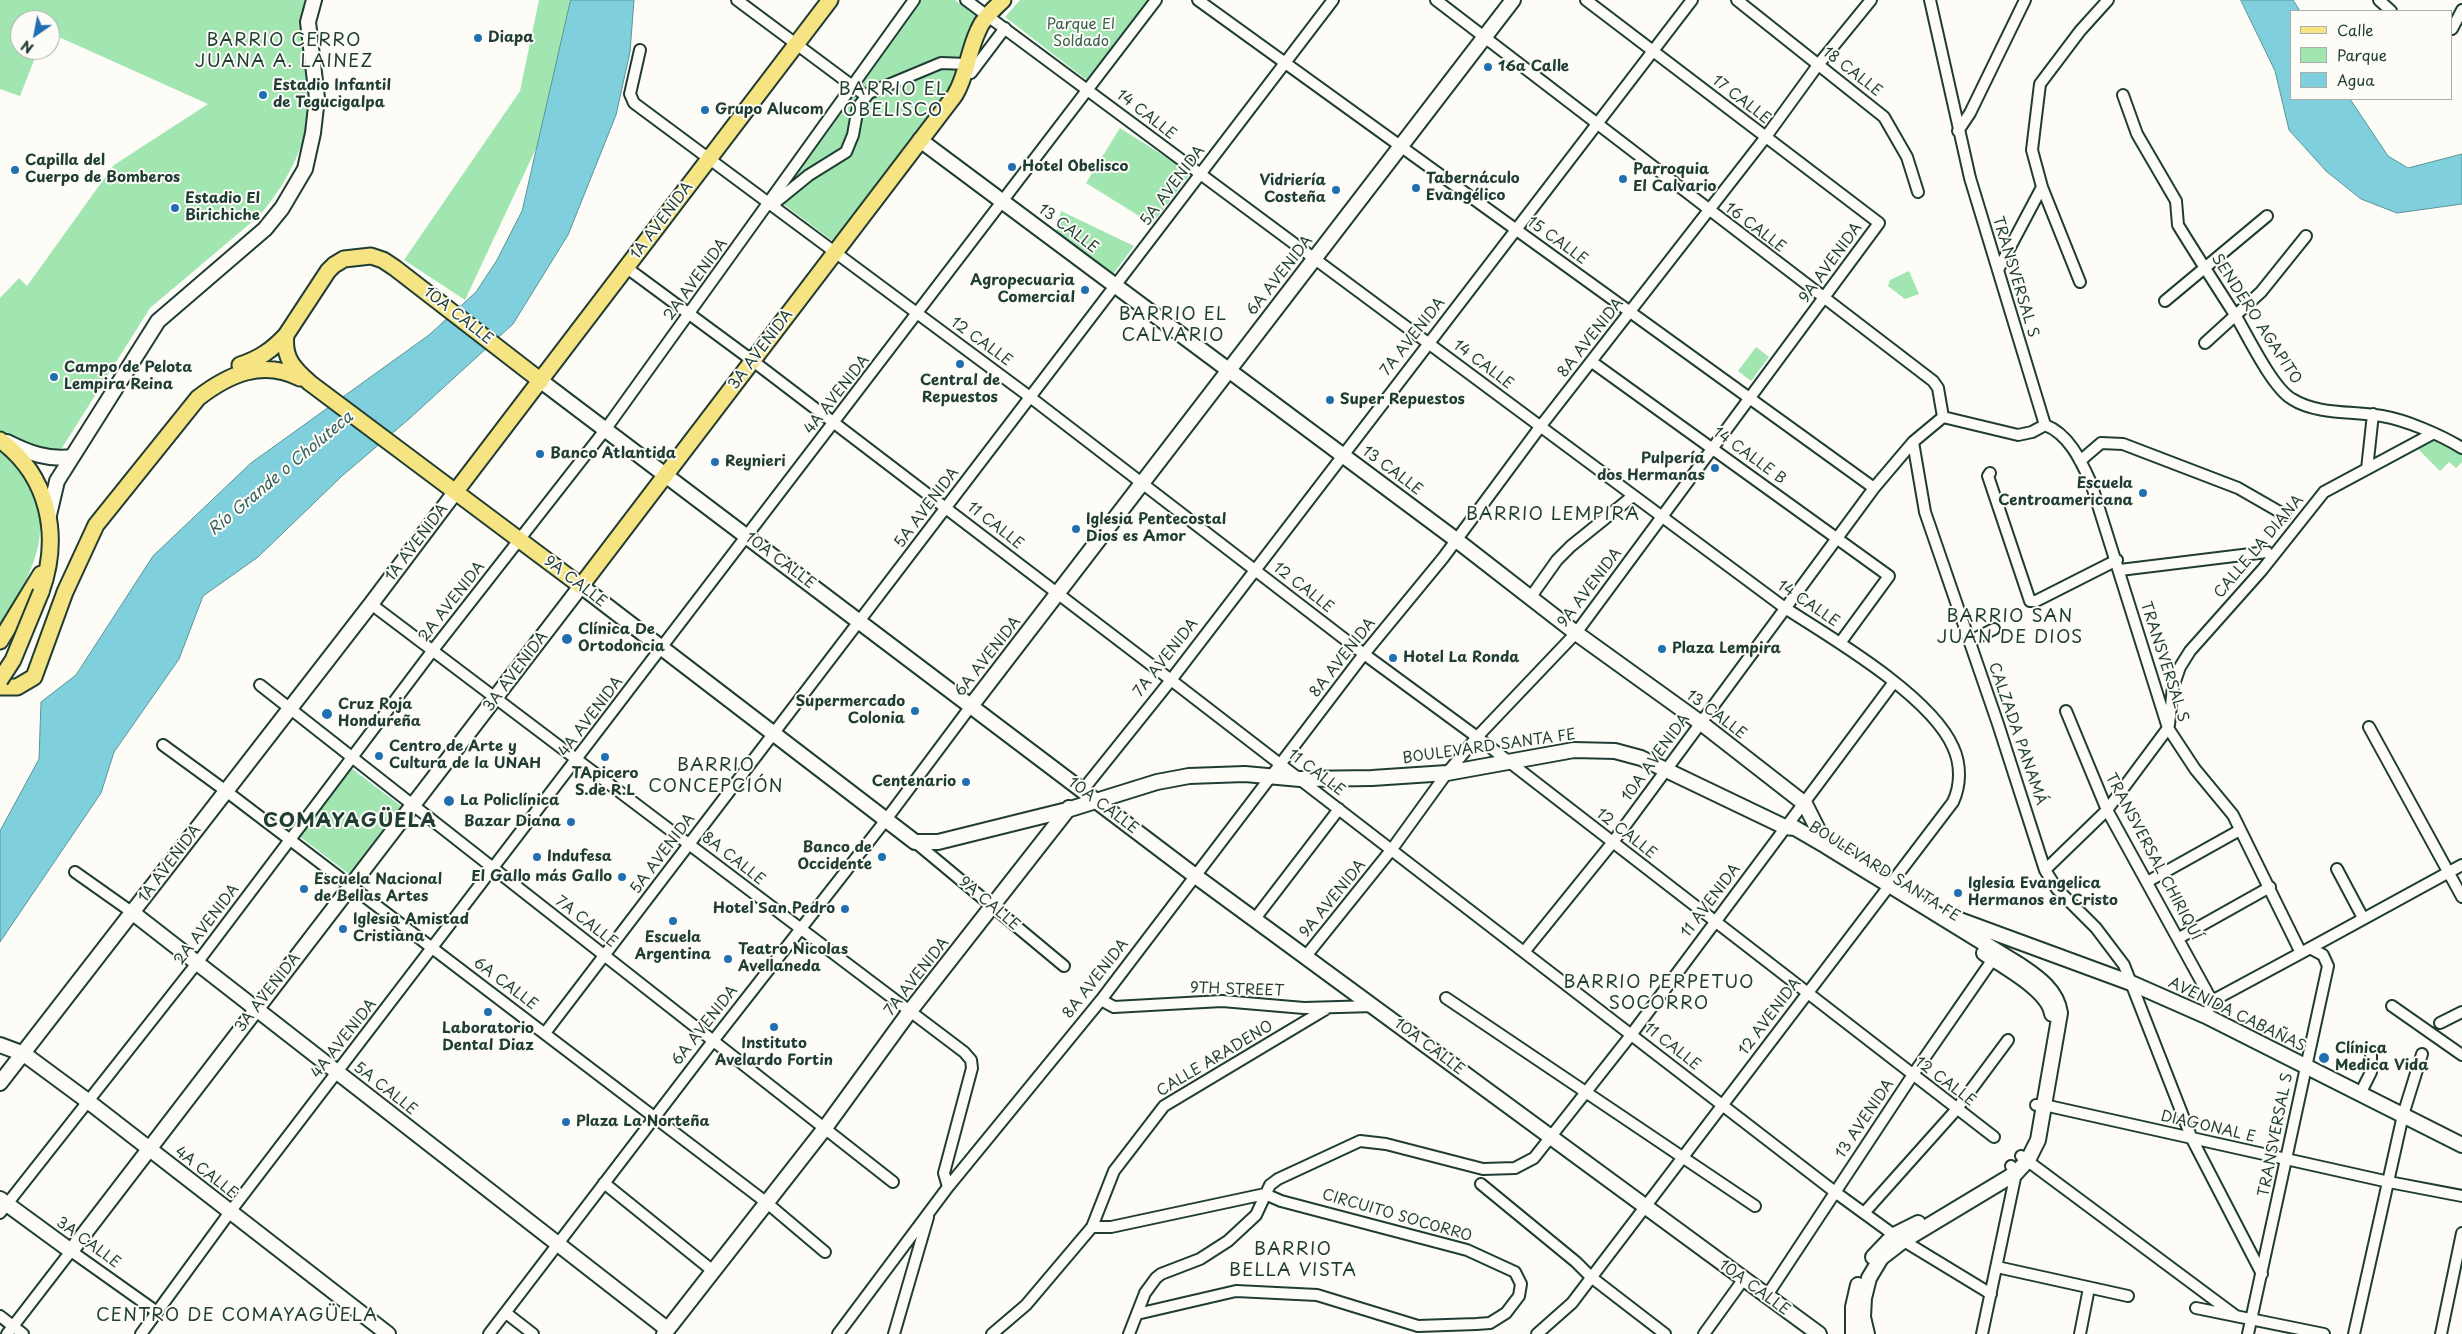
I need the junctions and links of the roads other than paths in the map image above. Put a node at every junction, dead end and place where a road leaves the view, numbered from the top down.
1 (314, 0) edge
2 (737, 0) edge
3 (830, 0) edge
4 (914, 0) edge
5 (966, 0) edge
6 (1003, 0) edge
7 (1156, 0) edge
8 (1198, 0) edge
9 (1333, 0) edge
10 (1436, 0) edge
11 (1513, 0) edge
12 (1586, 0) edge
13 (1692, 0) edge
14 (1737, 0) edge
15 (1871, 0) edge
16 (1930, 0) edge
17 (2024, 0) edge
18 (2108, 0) edge
19 (2379, 0) edge
20 (2390, 10) edge
21 (2462, 10) edge
22 (987, 16) junction
23 (1005, 28) junction
24 (2455, 30) edge
25 (1485, 37) junction
26 (795, 44) junction
27 (640, 50) dead end
28 (1653, 51) junction
29 (1286, 62) junction
30 (1818, 65) junction
31 (971, 66) junction
32 (852, 86) junction
33 (1089, 90) junction
34 (2123, 95) dead end
35 (866, 96) junction
36 (1597, 123) junction
37 (1958, 131) junction
38 (1765, 138) junction
39 (920, 140) junction
40 (1401, 146) junction
41 (710, 158) junction
42 (1200, 175) junction
43 (2042, 188) junction
44 (1918, 192) dead end
45 (1004, 202) junction
46 (771, 204) junction
47 (1708, 211) junction
48 (2267, 216) dead end
49 (1879, 222) joint
50 (1515, 230) junction
51 (2306, 236) dead end
52 (834, 253) junction
53 (1314, 260) junction
54 (627, 268) junction
55 (2204, 268) junction
56 (1998, 270) junction
57 (2080, 282) dead end
58 (1116, 285) junction
59 (1824, 298) junction
60 (2165, 301) dead end
61 (1630, 312) junction
62 (691, 314) junction
63 (918, 314) junction
64 (2235, 316) junction
65 (286, 336) junction
66 (2205, 343) dead end
67 (1428, 344) junction
68 (753, 361) junction
69 (1592, 362) junction
70 (1229, 370) junction
71 (541, 381) junction
72 (314, 386) junction
73 (1030, 397) junction
74 (1749, 398) junction
75 (2373, 414) junction
76 (1943, 417) junction
77 (835, 423) junction
78 (2045, 425) junction
79 (1540, 427) junction
80 (606, 430) junction
81 (2432, 434) junction
82 (0, 439) edge
83 (1913, 442) junction
84 (1712, 448) junction
85 (2462, 448) edge
86 (1343, 455) junction
87 (72, 457) junction
88 (2080, 461) junction
89 (2366, 469) junction
90 (1990, 473) dead end
91 (665, 474) junction
92 (1142, 483) junction
93 (1874, 488) junction
94 (456, 491) junction
95 (1632, 496) junction
96 (946, 508) junction
97 (49, 515) junction
98 (2285, 515) dead end
99 (1662, 517) junction
100 (747, 536) junction
101 (1837, 538) junction
102 (520, 539) junction
103 (1455, 539) junction
104 (2267, 552) dead end
105 (50, 560) junction
106 (2118, 565) junction
107 (1255, 570) junction
108 (581, 586) junction
109 (1057, 594) junction
110 (1530, 598) junction
111 (371, 604) junction
112 (1785, 608) junction
113 (859, 621) junction
114 (1994, 629) dead end
115 (1576, 633) junction
116 (0, 641) edge
117 (1970, 641) junction
118 (1840, 643) junction
119 (662, 648) junction
120 (433, 650) junction
121 (1364, 654) junction
122 (0, 676) edge
123 (1171, 680) junction
124 (1894, 682) junction
125 (260, 685) dead end
126 (3, 687) edge
127 (496, 699) junction
128 (971, 706) junction
129 (289, 709) junction
130 (2066, 711) dead end
131 (1701, 723) junction
132 (2369, 727) dead end
133 (2168, 728) junction
134 (773, 734) junction
135 (1477, 737) junction
136 (163, 745) dead end
137 (352, 758) junction
138 (577, 760) junction
139 (1507, 761) junction
140 (1280, 765) junction
141 (1667, 768) junction
142 (1959, 771) joint
143 (1447, 772) junction
144 (1271, 776) junction
145 (1300, 778) junction
146 (226, 790) junction
147 (1082, 791) junction
148 (1096, 802) junction
149 (1805, 804) junction
150 (412, 805) junction
151 (1339, 809) junction
152 (1067, 810) junction
153 (2107, 810) junction
154 (885, 821) junction
155 (1785, 827) junction
156 (2240, 830) junction
157 (291, 840) junction
158 (915, 842) junction
159 (1613, 842) junction
160 (690, 844) junction
161 (1826, 846) junction
162 (1392, 849) junction
163 (2462, 865) edge
164 (493, 868) junction
165 (2337, 869) dead end
166 (2045, 870) junction
167 (75, 872) dead end
168 (2449, 872) junction
169 (1194, 875) junction
170 (2147, 882) junction
171 (352, 886) junction
172 (2270, 887) junction
173 (1887, 888) junction
174 (2462, 897) edge
175 (1916, 901) junction
176 (993, 907) junction
177 (133, 913) junction
178 (2363, 918) junction
179 (1930, 919) junction
180 (1254, 920) junction
181 (1950, 922) junction
182 (1714, 923) junction
183 (800, 929) junction
184 (1990, 932) junction
185 (2179, 938) junction
186 (433, 948) junction
187 (2306, 950) junction
188 (1524, 952) junction
189 (604, 956) junction
190 (1306, 956) junction
191 (1993, 959) junction
192 (197, 963) junction
193 (1064, 966) dead end
194 (2131, 983) junction
195 (2047, 993) junction
196 (1807, 994) junction
197 (1446, 998) dead end
198 (1101, 1000) junction
199 (2212, 1001) junction
200 (1374, 1006) junction
201 (2392, 1006) dead end
202 (255, 1008) junction
203 (1326, 1009) junction
204 (910, 1011) junction
205 (2462, 1012) edge
206 (2206, 1016) junction
207 (2440, 1023) dead end
208 (545, 1033) junction
209 (1631, 1034) junction
210 (2008, 1040) dead end
211 (713, 1041) junction
212 (0, 1045) edge
213 (2371, 1053) dead end
214 (24, 1054) junction
215 (2422, 1054) dead end
216 (2462, 1055) edge
217 (2305, 1066) junction
218 (337, 1072) junction
219 (1912, 1076) junction
220 (0, 1084) edge
221 (1586, 1092) junction
222 (2360, 1094) junction
223 (89, 1102) junction
224 (1722, 1105) junction
225 (2040, 1105) junction
226 (1956, 1110) junction
227 (2403, 1115) junction
228 (655, 1117) junction
229 (825, 1128) junction
230 (1551, 1137) junction
231 (1994, 1137) dead end
232 (2192, 1139) junction
233 (2462, 1145) edge
234 (149, 1151) junction
235 (1682, 1158) junction
236 (2024, 1158) junction
237 (2286, 1160) junction
238 (2013, 1169) junction
239 (893, 1182) dead end
240 (2389, 1182) junction
241 (604, 1183) junction
242 (1481, 1184) dead end
243 (948, 1187) junction
244 (1834, 1192) junction
245 (1265, 1194) junction
246 (2462, 1196) edge
247 (767, 1203) junction
248 (2, 1206) edge
249 (1755, 1206) dead end
250 (1645, 1207) junction
251 (230, 1212) junction
252 (929, 1212) junction
253 (1864, 1213) junction
254 (1092, 1227) junction
255 (2462, 1233) edge
256 (1899, 1238) junction
257 (558, 1244) junction
258 (71, 1251) junction
259 (825, 1252) dead end
260 (1997, 1267) junction
261 (713, 1271) junction
262 (2262, 1274) junction
263 (1591, 1277) junction
264 (1743, 1280) junction
265 (2089, 1288) junction
266 (1991, 1294) junction
267 (2128, 1296) dead end
268 (1766, 1297) junction
269 (2196, 1308) dead end
270 (157, 1312) junction
271 (506, 1312) junction
272 (1137, 1314) junction
273 (0, 1316) edge
274 (2236, 1316) junction
275 (2251, 1319) junction
276 (10, 1330) edge
277 (668, 1332) edge
278 (23, 1334) edge
279 (140, 1334) edge
280 (388, 1334) edge
281 (489, 1334) edge
282 (533, 1334) edge
283 (838, 1334) edge
284 (894, 1334) edge
285 (992, 1334) edge
286 (1129, 1334) edge
287 (1536, 1334) edge
288 (1665, 1334) edge
289 (1704, 1334) edge
290 (1818, 1334) edge
291 (1853, 1334) edge
292 (1867, 1334) edge
293 (1982, 1334) edge
294 (2080, 1334) edge
295 (2248, 1334) edge
296 (2324, 1334) edge
297 (2354, 1334) edge
298 (2441, 1334) edge

1 - 87 street
2 - 26 street
3 - 26 main road, 1A AVENIDA
4 - 32 street, 2A AVENIDA
5 - 22 street, 14 CALLE
6 - 22 main road, 3A AVENIDA
7 - 33 street, 4A AVENIDA
8 - 29 street, 15 CALLE
9 - 29 street, 5A AVENIDA
10 - 25 street, 16 CALLE
11 - 25 street, 6A AVENIDA
12 - 28 street, 17 CALLE
13 - 28 street, 7A AVENIDA
14 - 30 street, 18 CALLE
15 - 30 street, 8A AVENIDA
16 - 37 street, TRANSVERSAL S
17 - 37 street
18 - 43 street
19 - 20 street
21 - 24 street
22 - 23 street, 14 CALLE
22 - 31 main road, 3A AVENIDA
23 - 31 street
23 - 33 street, 14 CALLE
25 - 36 street, 16 CALLE
25 - 40 street, 6A AVENIDA
26 - 32 street
26 - 41 main road, 1A AVENIDA
27 - 41 street, 12 CALLE
28 - 36 street, 7A AVENIDA
28 - 38 street, 17 CALLE
29 - 40 street, 15 CALLE
29 - 42 street, 5A AVENIDA
30 - 38 street, 8A AVENIDA
30 - 44 street, 18 CALLE
31 - 35 street
31 - 39 main road, 3A AVENIDA
32 - 35 street
32 - 46 street, 2A AVENIDA
33 - 42 street, 14 CALLE
33 - 45 street, 4A AVENIDA
34 - 55 street, SENDERO AGAPITO
35 - 46 street
36 - 47 street, 16 CALLE
36 - 50 street, 7A AVENIDA
37 - 56 street, TRANSVERSAL S
38 - 47 street, 8A AVENIDA
38 - 49 street, 17 CALLE
39 - 45 street, 13 CALLE
39 - 52 main road, 3A AVENIDA
40 - 50 street, 15 CALLE
40 - 53 street, 6A AVENIDA
41 - 46 street, 12 CALLE
41 - 54 main road, 1A AVENIDA
42 - 53 street, 14 CALLE
42 - 58 street, 5A AVENIDA
43 - 56 street
43 - 57 street
45 - 58 street, 13 CALLE
45 - 63 street, 4A AVENIDA
46 - 52 street, 12 CALLE
46 - 62 street, 2A AVENIDA
47 - 59 street, 16 CALLE
47 - 61 street, 8A AVENIDA
48 - 55 street
49 - 59 street, 9A AVENIDA
50 - 61 street, 15 CALLE
50 - 67 street, 7A AVENIDA
51 - 64 street
52 - 63 street, 12 CALLE
52 - 68 main road, 3A AVENIDA
53 - 67 street, 14 CALLE
53 - 70 street, 6A AVENIDA
54 - 62 street, 11 CALLE
54 - 71 main road, 1A AVENIDA
55 - 60 street
55 - 64 street, SENDERO AGAPITO
56 - 78 street, TRANSVERSAL S
58 - 70 street, 13 CALLE
58 - 73 street, 5A AVENIDA
59 - 74 street, 9A AVENIDA
59 - 76 street, 16 CALLE
61 - 69 street, 8A AVENIDA
61 - 74 street, 15 CALLE
62 - 68 street, 11 CALLE
62 - 80 street, 2A AVENIDA
63 - 73 street, 12 CALLE
63 - 77 street, 4A AVENIDA
64 - 66 street
64 - 75 street, SENDERO AGAPITO
65 - 71 main road, 10A CALLE
65 - 72 main road
65 - 122 main road, 10A CALLE
67 - 79 street, 14 CALLE
67 - 86 street, 7A AVENIDA
68 - 77 street, 11 CALLE
68 - 91 main road, 3A AVENIDA
69 - 79 street, 8A AVENIDA
69 - 84 street, 14 CALLE B
70 - 86 street, 13 CALLE
70 - 92 street, 6A AVENIDA
71 - 80 street, 10A CALLE
71 - 94 main road, 1A AVENIDA
72 - 94 main road, 9A CALLE
72 - 126 main road
73 - 92 street, 12 CALLE
73 - 96 street, 5A AVENIDA
74 - 84 street, 9A AVENIDA
74 - 93 street, 15 CALLE
75 - 81 street, SENDERO AGAPITO
75 - 89 street
76 - 78 street
76 - 83 street, 10A AVENIDA
77 - 96 street, 11 CALLE
77 - 100 street, 4A AVENIDA
78 - 88 street, TRANSVERSAL S
79 - 95 street, 14 CALLE
79 - 103 street, 8A AVENIDA
80 - 91 street, 10A CALLE
80 - 102 street, 2A AVENIDA
81 - 85 street, SENDERO AGAPITO
81 - 89 street, CALLE LA DIANA
82 - 87 street
82 - 97 main road
83 - 93 street, 10A AVENIDA
83 - 117 street, CALZADA PANAMÁ
84 - 99 street, 9A AVENIDA
84 - 101 street, 14 CALLE B
86 - 103 street, 13 CALLE
86 - 107 street, 7A AVENIDA
87 - 97 street
88 - 98 street
88 - 106 street, TRANSVERSAL S
89 - 133 street, CALLE LA DIANA
90 - 106 street
91 - 100 street, 10A CALLE
91 - 108 main road, 3A AVENIDA
92 - 107 street, 12 CALLE
92 - 109 street, 6A AVENIDA
93 - 101 street, 10A AVENIDA
94 - 102 main road, 9A CALLE
94 - 111 street, 1A AVENIDA
95 - 99 street, 14 CALLE
95 - 110 street
96 - 109 street, 11 CALLE
96 - 113 street, 5A AVENIDA
97 - 105 main road
99 - 112 street, 14 CALLE
99 - 115 street, 9A AVENIDA
100 - 113 street, 10A CALLE
100 - 119 street, 4A AVENIDA
101 - 112 street, 10A AVENIDA
101 - 118 street, 14 CALLE B
102 - 108 main road, 9A CALLE
102 - 120 street, 2A AVENIDA
103 - 110 street, 13 CALLE
103 - 121 street, 8A AVENIDA
104 - 106 street
105 - 116 main road
105 - 126 main road, bridge
106 - 133 street, TRANSVERSAL S
107 - 121 street, 12 CALLE
107 - 123 street, 7A AVENIDA
108 - 119 street, 9A CALLE
108 - 127 street, 3A AVENIDA
109 - 123 street, 11 CALLE
109 - 128 street, 6A AVENIDA
110 - 115 street, 13 CALLE
111 - 120 street, 8A CALLE
111 - 129 street, 1A AVENIDA
112 - 118 street, 14 CALLE
112 - 131 street, 10A AVENIDA
113 - 128 street, 10A CALLE
113 - 134 street, 5A AVENIDA
114 - 117 street
115 - 131 street, 13 CALLE
115 - 135 street, 9A AVENIDA
117 - 166 street, CALZADA PANAMÁ
118 - 124 street, 14 CALLE
119 - 134 street, 9A CALLE
119 - 138 street, 4A AVENIDA
120 - 127 street, 8A CALLE
120 - 137 street, 2A AVENIDA
121 - 135 street, 12 CALLE
121 - 140 street, 8A AVENIDA
123 - 140 street, 11 CALLE
123 - 147 street, 7A AVENIDA
124 - 142 street, 14 CALLE
124 - 149 street, 11 AVENIDA
125 - 129 street, 7A CALLE
127 - 138 street, 8A CALLE
127 - 150 street, 3A AVENIDA
128 - 147 street, 10A CALLE
128 - 154 street, 6A AVENIDA
129 - 137 street, 7A CALLE
129 - 146 street, 1A AVENIDA
130 - 153 street, TRANSVERSAL CHIRIQUÍ
131 - 141 street, 10A AVENIDA
131 - 149 street, 13 CALLE
132 - 168 street
133 - 153 street
133 - 156 street, TRANSVERSAL S
134 - 154 street, 9A CALLE
134 - 160 street, 5A AVENIDA
135 - 139 street, 12 CALLE
135 - 143 street, 9A AVENIDA
136 - 146 street, 6A CALLE
137 - 150 street, 7A CALLE
137 - 157 street, 2A AVENIDA
138 - 160 street, 8A CALLE
138 - 164 street, 4A AVENIDA
139 - 141 street, BOULEVARD SANTA FE
139 - 143 street, BOULEVARD SANTA FE
139 - 159 street, 12 CALLE
140 - 144 street, 8A AVENIDA
140 - 145 street, 11 CALLE
141 - 155 street, BOULEVARD SANTA FE
141 - 159 street, 10A AVENIDA
142 - 173 street, 12 AVENIDA
143 - 145 street, BOULEVARD SANTA FE
143 - 162 street, 9A AVENIDA
144 - 145 street, BOULEVARD SANTA FE
144 - 148 street, BOULEVARD SANTA FE
144 - 169 street, 8A AVENIDA
145 - 151 street, 11 CALLE
146 - 157 street, 6A CALLE
146 - 177 street, 1A AVENIDA
147 - 148 street, 10A CALLE
147 - 152 street, 7A AVENIDA
148 - 152 street, BOULEVARD SANTA FE
148 - 169 street, 10A CALLE
149 - 155 street, 11 AVENIDA
149 - 161 street, 13 CALLE
150 - 164 street, 7A CALLE
150 - 171 street, 3A AVENIDA
151 - 162 street, 11 CALLE
151 - 180 street
152 - 158 street, BOULEVARD SANTA FE
152 - 176 street, 7A AVENIDA
153 - 166 street
153 - 170 street, TRANSVERSAL CHIRIQUÍ
154 - 158 street
154 - 183 street, 6A AVENIDA
155 - 161 street, BOULEVARD SANTA FE
155 - 173 street, BOULEVARD SANTA FE
155 - 182 street, 11 AVENIDA
156 - 170 street
156 - 172 street, TRANSVERSAL S
157 - 171 street, 6A CALLE
157 - 192 street, 2A AVENIDA
158 - 176 street, 9A CALLE
159 - 182 street, 12 CALLE
159 - 188 street, 10A AVENIDA
160 - 183 street, 8A CALLE
160 - 189 street, 5A AVENIDA
161 - 173 street, BOULEVARD SANTA FE
162 - 188 street, 11 CALLE
162 - 190 street, 9A AVENIDA
163 - 168 street
164 - 186 street, 4A AVENIDA
164 - 189 street, 7A CALLE
165 - 178 street
166 - 194 street, CALZADA PANAMÁ
167 - 177 street, 5A CALLE
168 - 174 street
168 - 178 street
169 - 180 street, 10A CALLE
169 - 198 street, 8A AVENIDA
170 - 185 street, TRANSVERSAL CHIRIQUÍ
171 - 186 street, 6A CALLE
171 - 202 street, 3A AVENIDA
172 - 185 street
172 - 187 street, TRANSVERSAL S
173 - 175 street, BOULEVARD SANTA FE
173 - 179 street, BOULEVARD SANTA FE
173 - 196 street, 12 AVENIDA
175 - 181 street, BOULEVARD SANTA FE
175 - 184 street, AVENIDA CABAÑAS
176 - 193 street, 9A CALLE
176 - 204 street, 7A AVENIDA
177 - 192 street, 5A CALLE
177 - 214 street, 1A AVENIDA
178 - 187 street
179 - 181 street, AVENIDA CABAÑAS
179 - 191 street, BOULEVARD SANTA FE
180 - 190 street, 10A CALLE
181 - 184 street, AVENIDA CABAÑAS
181 - 195 street, BOULEVARD SANTA FE
182 - 196 street, 12 CALLE
182 - 209 street, 11 AVENIDA
183 - 204 street, 8A CALLE
183 - 211 street, 6A AVENIDA
184 - 194 street, AVENIDA CABAÑAS
185 - 199 street, TRANSVERSAL CHIRIQUÍ
186 - 208 street, 6A CALLE
186 - 218 street, 4A AVENIDA
187 - 199 street
187 - 217 street, TRANSVERSAL S
188 - 209 street, 11 CALLE
189 - 208 street, 5A AVENIDA
189 - 211 street, 7A CALLE
190 - 200 street, 10A CALLE
191 - 195 street, BOULEVARD SANTA FE
191 - 219 street, 13 AVENIDA
192 - 202 street, 5A CALLE
192 - 223 street, 2A AVENIDA
194 - 206 street, AVENIDA CABAÑAS
194 - 232 street, CALZADA PANAMÁ
195 - 225 street
196 - 219 street, 12 CALLE
196 - 224 street, 12 AVENIDA
197 - 221 street
198 - 203 street, 9TH STREET
198 - 243 street, 8A AVENIDA
199 - 206 street
200 - 203 street, 9TH STREET
200 - 230 street, 10A CALLE
201 - 216 street
202 - 218 street, 5A CALLE
202 - 234 street, 3A AVENIDA
203 - 254 street, CALLE ARADENO
204 - 229 street, 7A AVENIDA
204 - 243 street, 8A CALLE
205 - 207 street
206 - 217 street, AVENIDA CABAÑAS
208 - 228 street, 6A CALLE
209 - 221 street, 11 AVENIDA
209 - 224 street, 11 CALLE
210 - 226 street
211 - 228 street, 6A AVENIDA
211 - 229 street, 7A CALLE
212 - 214 street, 4A CALLE
213 - 222 street
214 - 220 street, 1A AVENIDA
214 - 223 street, 4A CALLE
215 - 227 street
217 - 222 street, AVENIDA CABAÑAS
217 - 237 street, TRANSVERSAL S
218 - 251 street, 4A AVENIDA
218 - 257 street, 5A CALLE
219 - 226 street, 12 CALLE
219 - 244 street, 13 AVENIDA
221 - 230 street, 11 AVENIDA
221 - 235 street
222 - 227 street, AVENIDA CABAÑAS
223 - 234 street, 4A CALLE
223 - 248 street, 2A AVENIDA
224 - 235 street, 12 AVENIDA
224 - 244 street, 11 CALLE
225 - 232 street, DIAGONAL E
225 - 236 street
226 - 231 street, 12 CALLE
226 - 253 street
227 - 233 street, AVENIDA CABAÑAS
227 - 240 street
228 - 241 street, 6A AVENIDA
228 - 247 street, 6A CALLE
229 - 239 street, 7A CALLE
229 - 247 street, 7A AVENIDA
230 - 245 street, 11 AVENIDA
230 - 250 street, 10A CALLE
232 - 237 street, DIAGONAL E
232 - 262 street, CALZADA PANAMÁ
234 - 251 street, 4A CALLE
234 - 258 street, 3A AVENIDA
235 - 249 street
235 - 250 street, 12 AVENIDA
236 - 238 street
236 - 274 street
237 - 240 street, DIAGONAL E
237 - 262 street, TRANSVERSAL S
238 - 256 street
238 - 260 street
240 - 246 street, DIAGONAL E
240 - 297 street
241 - 257 street, 6A AVENIDA
241 - 261 street
242 - 263 street
243 - 252 street, 8A AVENIDA
244 - 253 street, 11 CALLE
244 - 268 street, 13 AVENIDA
245 - 254 street
245 - 272 street
245 - 272 street, CIRCUITO SOCORRO
247 - 259 street, 6A CALLE
247 - 261 street, 7A AVENIDA
248 - 258 street, 3A CALLE
250 - 263 street, 12 AVENIDA
250 - 264 street, 10A CALLE
251 - 270 street, 4A AVENIDA
251 - 280 street, 4A CALLE
252 - 283 street, 8A AVENIDA
252 - 284 street
253 - 256 street, 11 CALLE
254 - 285 street, CALLE ARADENO
255 - 298 street
256 - 266 street, 11 CALLE
256 - 291 street
256 - 292 street
257 - 271 street, 6A AVENIDA
257 - 277 street, 5A CALLE
258 - 270 street, 3A CALLE
258 - 276 street, 3A AVENIDA
260 - 265 street
260 - 266 street
261 - 277 street, 7A AVENIDA
262 - 275 street, TRANSVERSAL S
263 - 287 street, 12 AVENIDA
263 - 288 street
264 - 268 street, 10A CALLE
264 - 289 street
265 - 267 street
265 - 294 street
266 - 293 street
268 - 290 street, 10A CALLE
269 - 274 street
270 - 279 street, 4A AVENIDA
271 - 281 street, 6A AVENIDA
271 - 282 street
272 - 286 street
273 - 276 street
274 - 275 street
275 - 295 street, TRANSVERSAL S
275 - 296 street
276 - 278 street

